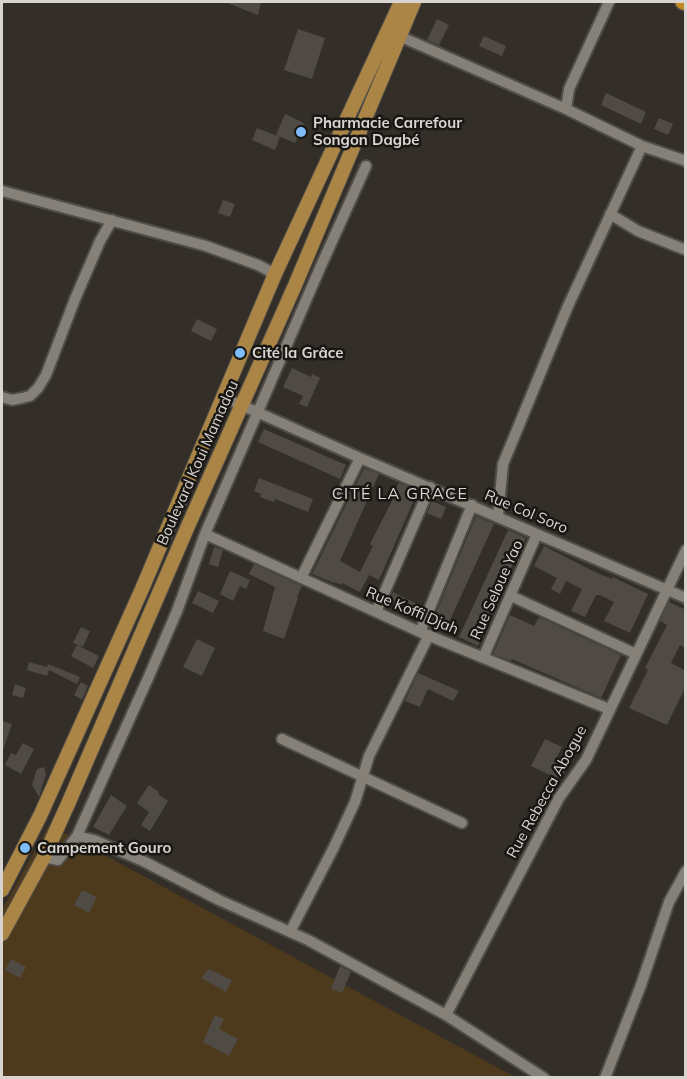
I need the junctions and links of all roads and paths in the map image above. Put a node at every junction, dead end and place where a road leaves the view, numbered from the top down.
1 (401, 2) edge
2 (414, 2) edge
3 (609, 2) edge
4 (399, 36) junction
5 (566, 109) junction
6 (642, 146) junction
7 (686, 161) edge
8 (366, 166) dead end
9 (2, 191) edge
10 (610, 214) junction
11 (112, 220) junction
12 (686, 250) edge
13 (276, 274) junction
14 (296, 283) junction
15 (2, 397) edge
16 (223, 397) junction
17 (242, 405) junction
18 (259, 412) junction
19 (360, 458) junction
20 (430, 487) junction
21 (472, 505) junction
22 (498, 516) junction
23 (205, 534) junction
24 (537, 534) junction
25 (686, 550) edge
26 (301, 578) junction
27 (665, 589) junction
28 (511, 596) junction
29 (686, 598) edge
30 (375, 612) junction
31 (425, 633) junction
32 (636, 654) junction
33 (483, 658) junction
34 (609, 709) junction
35 (282, 739) dead end
36 (363, 775) junction
37 (462, 823) dead end
38 (77, 836) junction
39 (44, 856) junction
40 (686, 871) edge
41 (2, 890) edge
42 (290, 932) junction
43 (2, 934) edge
44 (446, 1015) junction
45 (544, 1077) edge
46 (605, 1077) edge

1 - 13 main road, Boulevard Koui Mamadou
2 - 4 main road, Boulevard Koui Mamadou
3 - 5 street
4 - 5 street
4 - 14 main road, Boulevard Koui Mamadou
5 - 6 street
6 - 7 street
6 - 10 street
8 - 18 street
9 - 11 street
10 - 12 street
10 - 22 street
11 - 13 street
11 - 15 street
13 - 14 main road
13 - 16 main road, Boulevard Koui Mamadou
14 - 17 main road, Boulevard Koui Mamadou
16 - 17 street, Rue Col Soro
16 - 41 main road, Boulevard Koui Mamadou
17 - 18 street, Rue Col Soro
17 - 39 main road, Boulevard Koui Mamadou
18 - 19 street, Rue Col Soro
18 - 23 street
19 - 20 street, Rue Col Soro
19 - 26 street
20 - 21 street, Rue Col Soro
20 - 30 street
21 - 22 street, Rue Col Soro
21 - 31 street
22 - 24 street, Rue Col Soro
23 - 26 street, Rue Koffi Djah
23 - 38 street
24 - 27 street, Rue Col Soro
24 - 28 street, Rue Seloue Yao
25 - 27 street, Rue Rebecca Abogue
26 - 30 street, Rue Koffi Djah
27 - 29 street, Rue Col Soro
27 - 32 street, Rue Rebecca Abogue
28 - 32 street
28 - 33 street, Rue Seloue Yao
30 - 31 street, Rue Koffi Djah
31 - 33 street, Rue Koffi Djah
31 - 36 street
32 - 34 street, Rue Rebecca Abogue
33 - 34 street, Rue Koffi Djah
34 - 44 street, Rue Rebecca Abogue
35 - 36 street
36 - 37 street
36 - 42 street
38 - 39 street
38 - 42 street
39 - 43 main road, Boulevard Koui Mamadou
40 - 46 street
42 - 44 street
44 - 45 street

